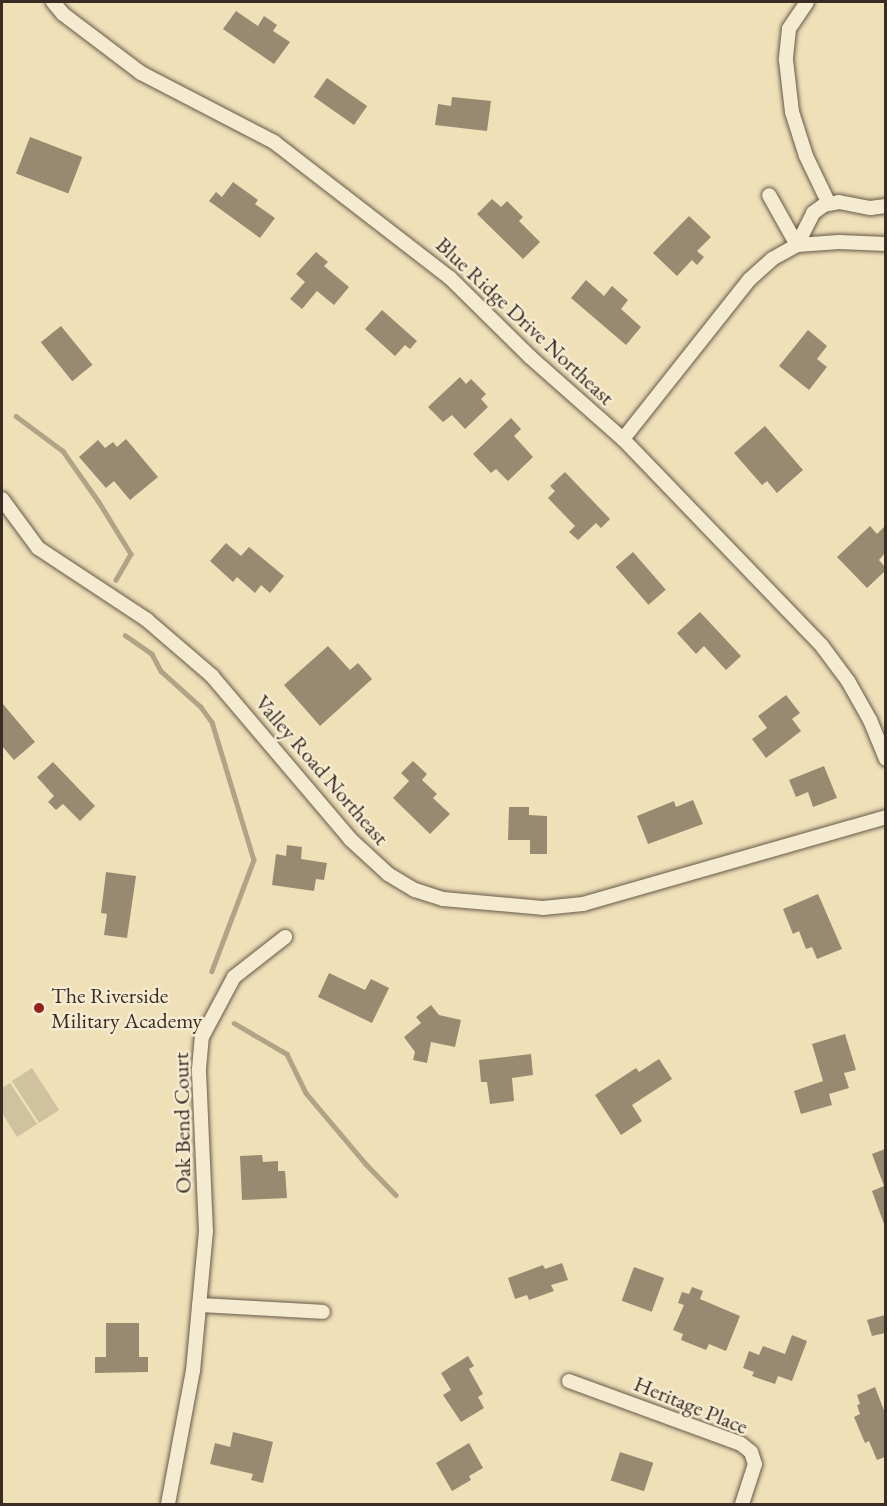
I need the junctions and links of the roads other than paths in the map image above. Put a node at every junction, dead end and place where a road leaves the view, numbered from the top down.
1 (53, 2) edge
2 (807, 2) edge
3 (769, 195) dead end
4 (829, 204) junction
5 (885, 206) edge
6 (885, 244) edge
7 (796, 245) junction
8 (623, 439) junction
9 (2, 499) edge
10 (885, 759) edge
11 (885, 817) edge
12 (285, 937) dead end
13 (199, 1305) junction
14 (323, 1312) dead end
15 (569, 1381) dead end
16 (743, 1502) edge
17 (168, 1504) edge

1 - 8 street, Blue Ridge Drive Northeast
2 - 4 street
3 - 7 street
4 - 5 street
4 - 7 street
6 - 7 street
7 - 8 street
8 - 10 street, Blue Ridge Drive Northeast
9 - 11 street, Valley Road Northeast
12 - 13 street, Oak Bend Court
13 - 14 street
13 - 17 street, Oak Bend Court
15 - 16 street, Heritage Place

